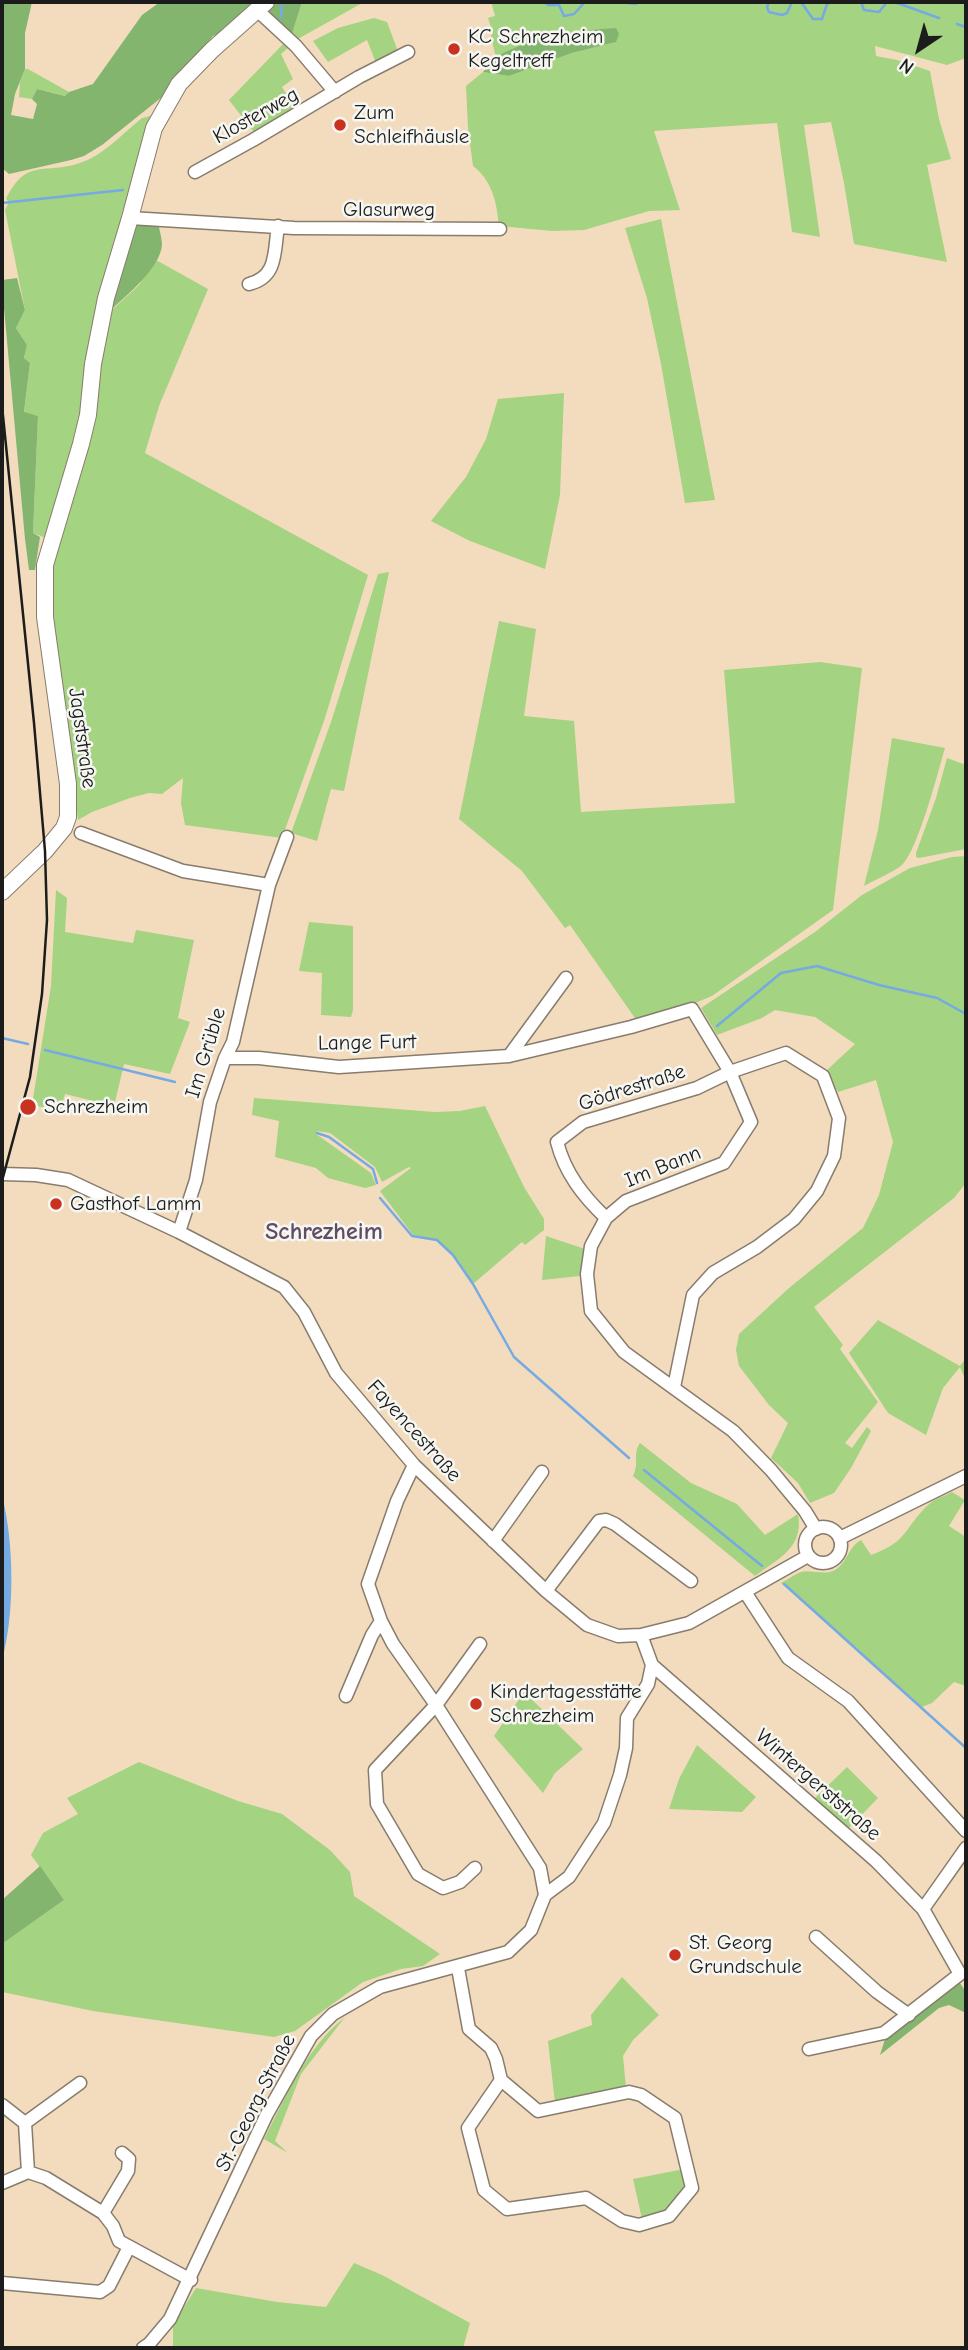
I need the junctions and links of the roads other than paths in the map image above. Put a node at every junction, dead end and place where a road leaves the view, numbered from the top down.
1 (261, 6) edge
2 (408, 52) dead end
3 (335, 92) junction
4 (195, 172) dead end
5 (131, 218) junction
6 (278, 226) junction
7 (500, 229) dead end
8 (249, 284) dead end
9 (81, 833) dead end
10 (287, 837) dead end
11 (269, 885) junction
12 (2, 892) edge
13 (566, 978) dead end
14 (692, 1009) joint
15 (509, 1056) junction
16 (225, 1058) junction
17 (730, 1072) junction
18 (2, 1174) edge
19 (606, 1218) junction
20 (179, 1232) junction
21 (674, 1387) junction
22 (414, 1465) junction
23 (542, 1472) dead end
24 (966, 1476) edge
25 (816, 1529) junction
26 (840, 1538) junction
27 (493, 1541) junction
28 (808, 1556) junction
29 (691, 1581) dead end
30 (545, 1591) junction
31 (745, 1592) junction
32 (381, 1621) junction
33 (641, 1635) junction
34 (480, 1644) dead end
35 (652, 1665) junction
36 (346, 1696) dead end
37 (436, 1705) junction
38 (966, 1831) edge
39 (966, 1847) edge
40 (475, 1868) dead end
41 (545, 1895) junction
42 (923, 1909) junction
43 (816, 1937) dead end
44 (458, 1968) junction
45 (909, 2015) junction
46 (809, 2049) dead end
47 (500, 2080) junction
48 (80, 2082) dead end
49 (2, 2105) edge
50 (25, 2123) junction
51 (122, 2153) dead end
52 (28, 2172) junction
53 (2, 2183) edge
54 (103, 2213) junction
55 (129, 2248) junction
56 (191, 2280) junction
57 (2, 2283) edge
58 (143, 2348) edge

1 - 3 street, Klosterweg
1 - 5 main road, Jagststraße
2 - 3 street, Klosterweg
3 - 4 street, Klosterweg
5 - 6 street, Glasurweg
5 - 12 main road, Jagststraße
6 - 7 street, Glasurweg
6 - 8 street
9 - 11 street
10 - 11 street, Im Grüble
11 - 16 street, Im Grüble
13 - 15 street
14 - 15 street, Lange Furt
14 - 17 street, Im Bann
15 - 16 street, Lange Furt
16 - 20 street, Im Grüble
17 - 19 street, Im Bann
17 - 19 street, Gödrestraße
17 - 21 street
18 - 20 street, Fayencestraße
19 - 21 street, Im Bann
20 - 22 street, Fayencestraße
21 - 25 street, Im Bann
22 - 27 street, Fayencestraße
22 - 32 street
23 - 27 street
24 - 26 street
25 - 26 street
25 - 28 street
26 - 28 street, Fayencestraße
27 - 30 street, Fayencestraße
28 - 31 street, Fayencestraße
29 - 30 street
30 - 33 street, Fayencestraße
31 - 33 street, Fayencestraße
31 - 38 street
32 - 36 street
32 - 37 street
33 - 35 street, Wintergerststraße
34 - 37 street
35 - 41 street
35 - 42 street, Wintergerststraße
37 - 40 street
37 - 41 street
39 - 42 street
41 - 44 street, St.-Georg-Straße
42 - 45 street, Wintergerststraße
43 - 45 street
44 - 47 street
44 - 56 street, St.-Georg-Straße
45 - 46 street
47 - 47 street
48 - 50 street
49 - 50 street
50 - 52 street
51 - 54 street
52 - 53 street
52 - 54 street
54 - 55 street
55 - 56 street
55 - 57 street
56 - 58 street, St.-Georg-Straße

